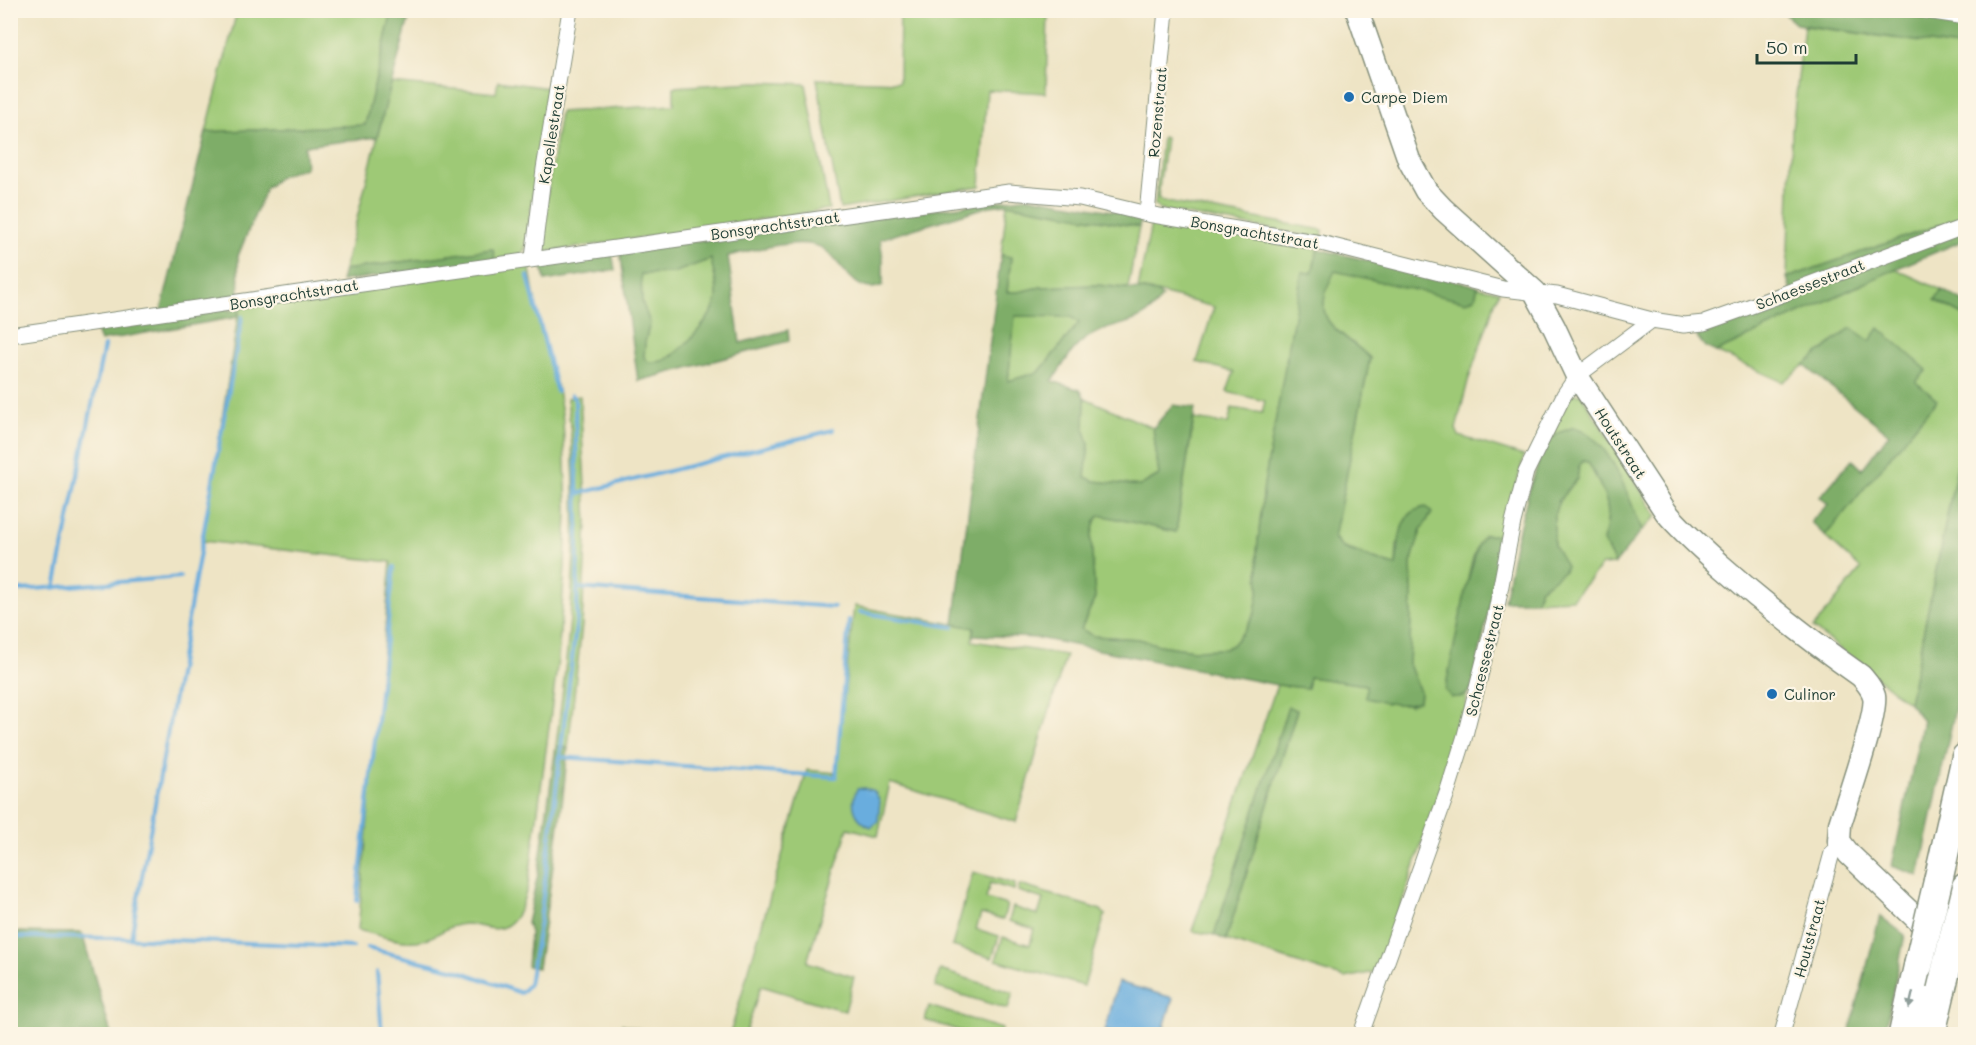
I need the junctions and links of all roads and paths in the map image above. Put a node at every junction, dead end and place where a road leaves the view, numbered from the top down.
1 (570, 10) edge
2 (1166, 10) edge
3 (1357, 10) edge
4 (1920, 10) edge
5 (1965, 17) edge
6 (1148, 214) junction
7 (1965, 226) edge
8 (533, 258) junction
9 (1535, 292) junction
10 (1652, 320) junction
11 (10, 335) edge
12 (1577, 376) junction
13 (1965, 757) edge
14 (1841, 846) junction
15 (1963, 899) edge
16 (1965, 966) edge
17 (1361, 1035) edge
18 (1782, 1035) edge
19 (1903, 1035) edge
20 (1931, 1035) edge

1 - 8 street, Kapellestraat
2 - 6 street, Rozenstraat
3 - 9 street, Houtstraat
4 - 5 street
6 - 8 street, Bonsgrachtstraat
6 - 9 street, Bonsgrachtstraat
7 - 10 street, Schaessestraat
8 - 11 street, Bonsgrachtstraat
9 - 10 street, Schaessestraat
9 - 12 street, Houtstraat
10 - 12 street, Schaessestraat
12 - 14 street, Houtstraat
12 - 17 street, Schaessestraat
13 -> 19 highway, bridge
14 - 16 street
14 - 18 street, Houtstraat
15 - 20 highway, bridge

